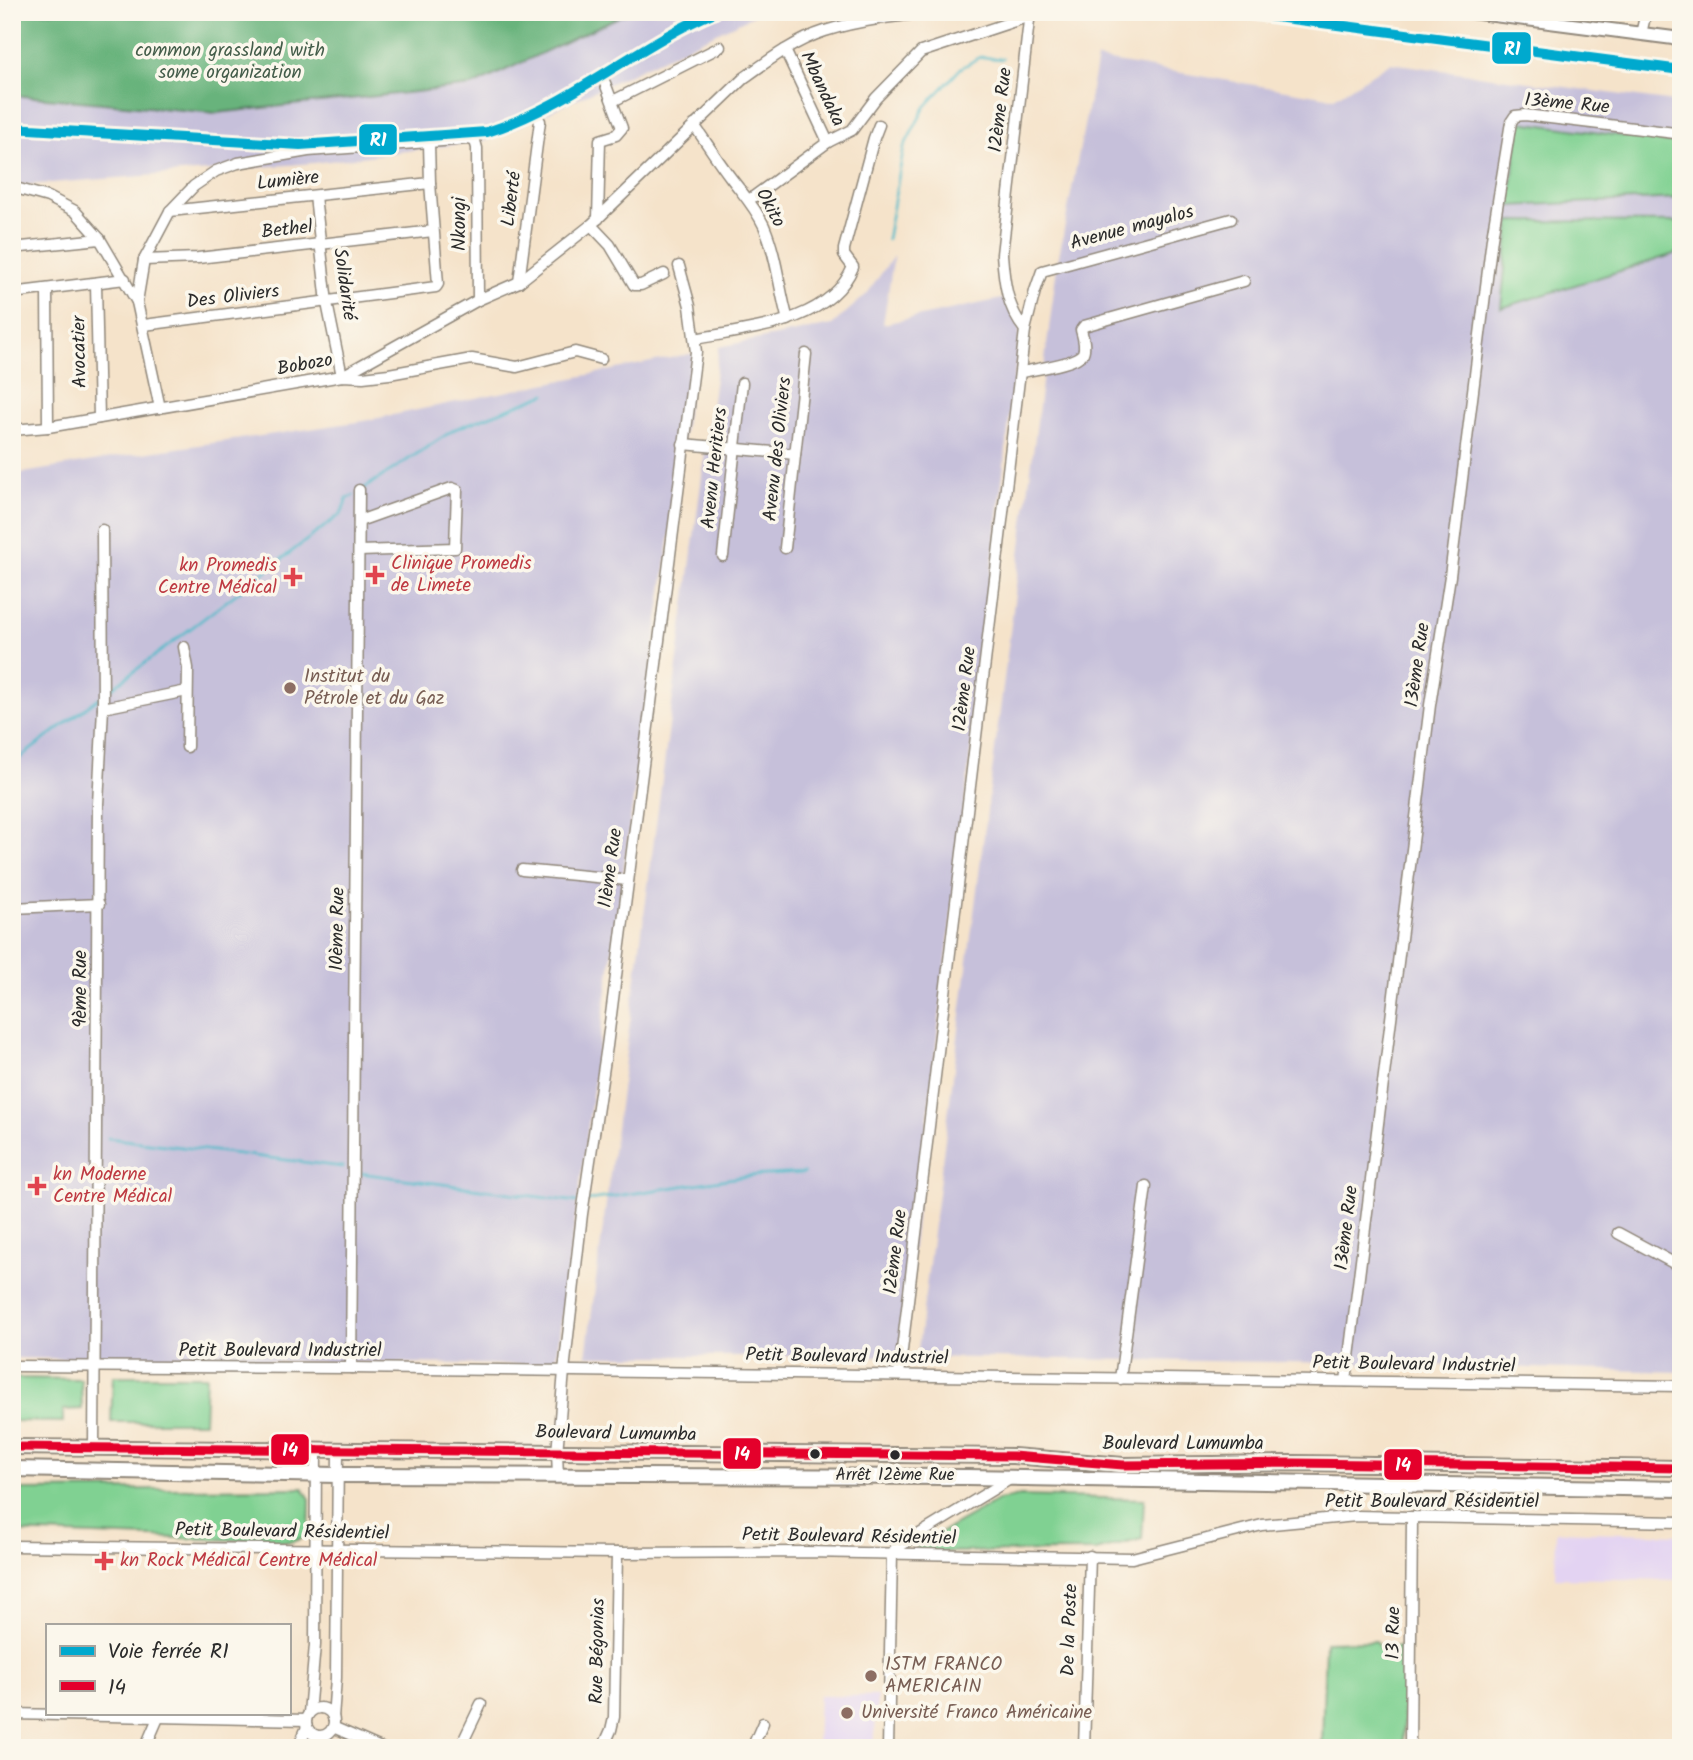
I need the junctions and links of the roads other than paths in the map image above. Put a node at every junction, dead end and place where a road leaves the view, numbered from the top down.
1 (934, 12) edge
2 (1471, 12) edge
3 (1646, 12) edge
4 (1030, 14) edge
5 (1642, 34) junction
6 (1681, 39) edge
7 (720, 47) dead end
8 (785, 50) junction
9 (605, 83) dead end
10 (613, 101) junction
11 (540, 121) dead end
12 (694, 125) junction
13 (880, 125) dead end
14 (1675, 133) dead end
15 (828, 142) junction
16 (429, 143) junction
17 (430, 183) junction
18 (12, 187) edge
19 (314, 195) junction
20 (750, 200) junction
21 (170, 211) junction
22 (1231, 219) dead end
23 (594, 222) junction
24 (433, 231) junction
25 (100, 239) junction
26 (321, 244) junction
27 (12, 248) edge
28 (144, 260) junction
29 (679, 266) dead end
30 (664, 274) dead end
31 (125, 279) junction
32 (1244, 281) dead end
33 (520, 282) junction
34 (96, 284) junction
35 (47, 289) junction
36 (12, 293) edge
37 (478, 300) junction
38 (137, 302) junction
39 (327, 303) junction
40 (788, 320) junction
41 (144, 326) junction
42 (1025, 330) junction
43 (695, 339) junction
44 (806, 354) dead end
45 (601, 359) dead end
46 (1022, 372) junction
47 (342, 376) junction
48 (742, 383) dead end
49 (160, 408) junction
50 (99, 418) junction
51 (48, 427) junction
52 (12, 430) edge
53 (683, 444) junction
54 (734, 449) junction
55 (795, 454) junction
56 (359, 490) dead end
57 (359, 521) junction
58 (102, 530) dead end
59 (785, 548) dead end
60 (359, 551) junction
61 (723, 556) dead end
62 (184, 647) dead end
63 (187, 691) junction
64 (103, 708) junction
65 (187, 747) dead end
66 (522, 870) dead end
67 (628, 880) junction
68 (99, 904) junction
69 (13, 908) edge
70 (1146, 1186) dead end
71 (1618, 1233) dead end
72 (1681, 1267) edge
73 (12, 1366) edge
74 (94, 1367) junction
75 (351, 1368) junction
76 (564, 1371) junction
77 (899, 1375) junction
78 (1120, 1379) junction
79 (1346, 1381) junction
80 (1681, 1386) edge
81 (12, 1447) edge
82 (94, 1448) junction
83 (338, 1450) junction
84 (316, 1451) junction
85 (557, 1453) junction
86 (1681, 1468) edge
87 (12, 1469) edge
88 (316, 1474) junction
89 (337, 1475) junction
90 (558, 1476) junction
91 (1010, 1479) junction
92 (1681, 1489) edge
93 (1412, 1519) junction
94 (1681, 1522) edge
95 (12, 1546) edge
96 (314, 1550) junction
97 (337, 1550) junction
98 (617, 1553) junction
99 (892, 1554) junction
100 (1090, 1556) junction
101 (481, 1704) dead end
102 (14, 1718) edge
103 (158, 1718) junction
104 (307, 1720) junction
105 (763, 1723) dead end
106 (331, 1727) junction
107 (145, 1748) edge
108 (298, 1748) edge
109 (321, 1748) edge
110 (381, 1748) edge
111 (460, 1748) edge
112 (603, 1748) edge
113 (752, 1748) edge
114 (888, 1748) edge
115 (1084, 1748) edge
116 (1410, 1748) edge

1 - 8 street
2 - 5 main road
3 - 5 street
4 - 15 street
4 - 42 street, 12ème Rue
5 - 6 main road
7 - 10 street
8 - 12 street
8 - 15 street, Mbandaka
9 - 10 street
10 - 23 street
11 - 33 street, Liberté
12 - 20 street, Okito
12 - 23 street
13 - 40 street
14 - 79 street, 13ème Rue
15 - 20 street
16 - 17 street
16 - 21 street
16 - 37 street, Nkongi
17 - 19 street, Lumière
17 - 24 street
18 - 25 street
19 - 21 street, Lumière
19 - 26 street, Solidarité
20 - 40 street, Okito
21 - 28 street
22 - 42 street, Avenue mayalos
23 - 30 street
23 - 33 street
24 - 26 street, Bethel
24 - 39 street
25 - 27 street
25 - 31 street
26 - 28 street, Bethel
26 - 39 street, Solidarité
28 - 38 street
29 - 43 street, 11ème Rue
31 - 34 street
31 - 38 street
32 - 46 street
33 - 37 street
34 - 35 street
34 - 50 street, Avocatier
35 - 36 street
35 - 51 street
37 - 47 street
38 - 41 street
39 - 41 street, Des Oliviers
39 - 47 street, Solidarité
40 - 43 street
41 - 49 street
42 - 46 street, 12ème Rue
43 - 53 street, 11ème Rue
44 - 55 street, Avenu des Oliviers
45 - 47 street, Bobozo
46 - 77 street, 12ème Rue
47 - 49 street, Bobozo
48 - 54 street, Avenu Heritiers
49 - 50 street, Bobozo
50 - 51 street, Bobozo
51 - 52 street, Bobozo
53 - 54 street
53 - 67 street, 11ème Rue
54 - 55 street
54 - 61 street, Avenu Heritiers
55 - 59 street, Avenu des Oliviers
56 - 57 street, 10ème Rue
57 - 60 street, 10ème Rue
57 - 60 street
58 - 64 street, 9ème Rue
60 - 75 street, 10ème Rue
62 - 63 street
63 - 64 street
63 - 65 street
64 - 68 street, 9ème Rue
66 - 67 street
67 - 76 street, 11ème Rue
68 - 69 street
68 - 74 street, 9ème Rue
70 - 78 street
71 - 72 street
73 - 74 street, Petit Boulevard Industriel
74 - 75 street, Petit Boulevard Industriel
74 - 82 street, 9ème Rue
75 - 76 street, Petit Boulevard Industriel
76 - 77 street, Petit Boulevard Industriel
76 - 85 street, 11ème Rue
77 - 78 street, Petit Boulevard Industriel
78 - 79 street, Petit Boulevard Industriel
79 - 80 street, Petit Boulevard Industriel
81 - 82 highway, Boulevard Lumumba
82 - 84 highway, Boulevard Lumumba
83 - 84 highway, Boulevard Lumumba
83 - 85 highway, Boulevard Lumumba
83 - 89 street
84 - 88 street
85 - 86 highway, Boulevard Lumumba
85 - 90 street, 11ème Rue
87 - 88 highway, Boulevard Lumumba
88 - 89 highway, Boulevard Lumumba
88 - 96 street
89 - 90 highway, Boulevard Lumumba
89 - 97 street
90 - 91 highway, Boulevard Lumumba
91 - 92 highway, Boulevard Lumumba
91 - 99 street
93 - 94 street, Petit Boulevard Résidentiel
93 - 100 street, Petit Boulevard Résidentiel
93 - 116 street, 13 Rue
95 - 96 street, Petit Boulevard Résidentiel
96 - 97 street, Petit Boulevard Résidentiel
96 - 104 street
97 - 98 street, Petit Boulevard Résidentiel
97 - 106 street
98 - 99 street, Petit Boulevard Résidentiel
98 - 112 street, Rue Bégonias
99 - 100 street, Petit Boulevard Résidentiel
99 - 114 street
100 - 115 street, De la Poste
101 - 111 street
102 - 103 street
103 - 104 street
103 - 107 street
104 - 106 street
104 - 106 street
104 - 108 street
105 - 113 street
106 - 109 street
106 - 110 street

